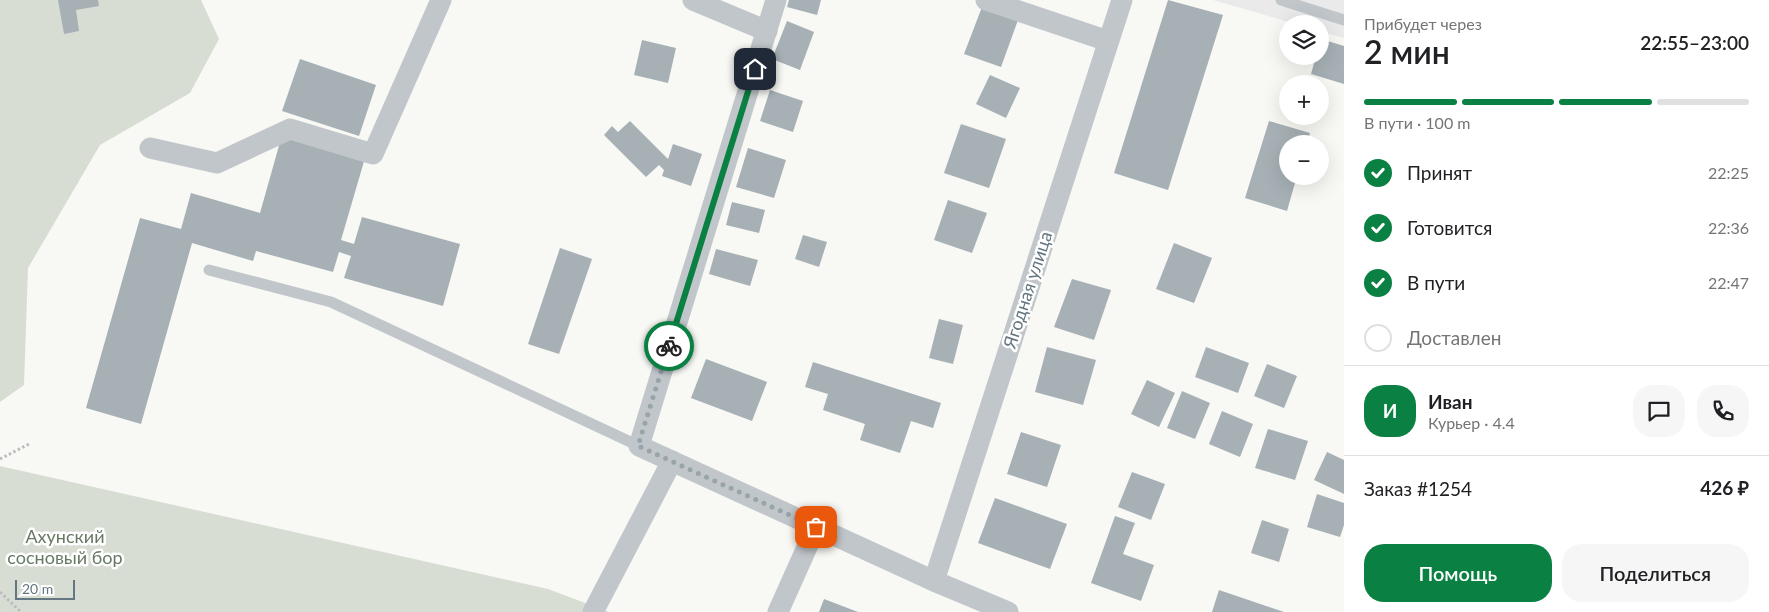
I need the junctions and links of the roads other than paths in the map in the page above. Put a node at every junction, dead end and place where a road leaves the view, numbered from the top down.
1 (441, 0) edge
2 (693, 0) edge
3 (776, 0) edge
4 (986, 0) edge
5 (1122, 0) edge
6 (1281, 0) edge
7 (1344, 20) edge
8 (767, 31) junction
9 (1108, 41) junction
10 (150, 148) dead end
11 (209, 270) dead end
12 (638, 446) junction
13 (672, 461) junction
14 (816, 527) junction
15 (934, 581) junction
16 (593, 612) edge
17 (778, 612) edge
18 (1008, 612) edge

1 - 10 street
2 - 8 street
3 - 8 street
4 - 9 street
5 - 9 street, Ягодная улица
6 - 7 lane
8 - 12 street
9 - 15 street, Ягодная улица
11 - 12 lane
12 - 13 street
13 - 14 street
13 - 16 street
14 - 15 street
14 - 17 street
15 - 18 street

